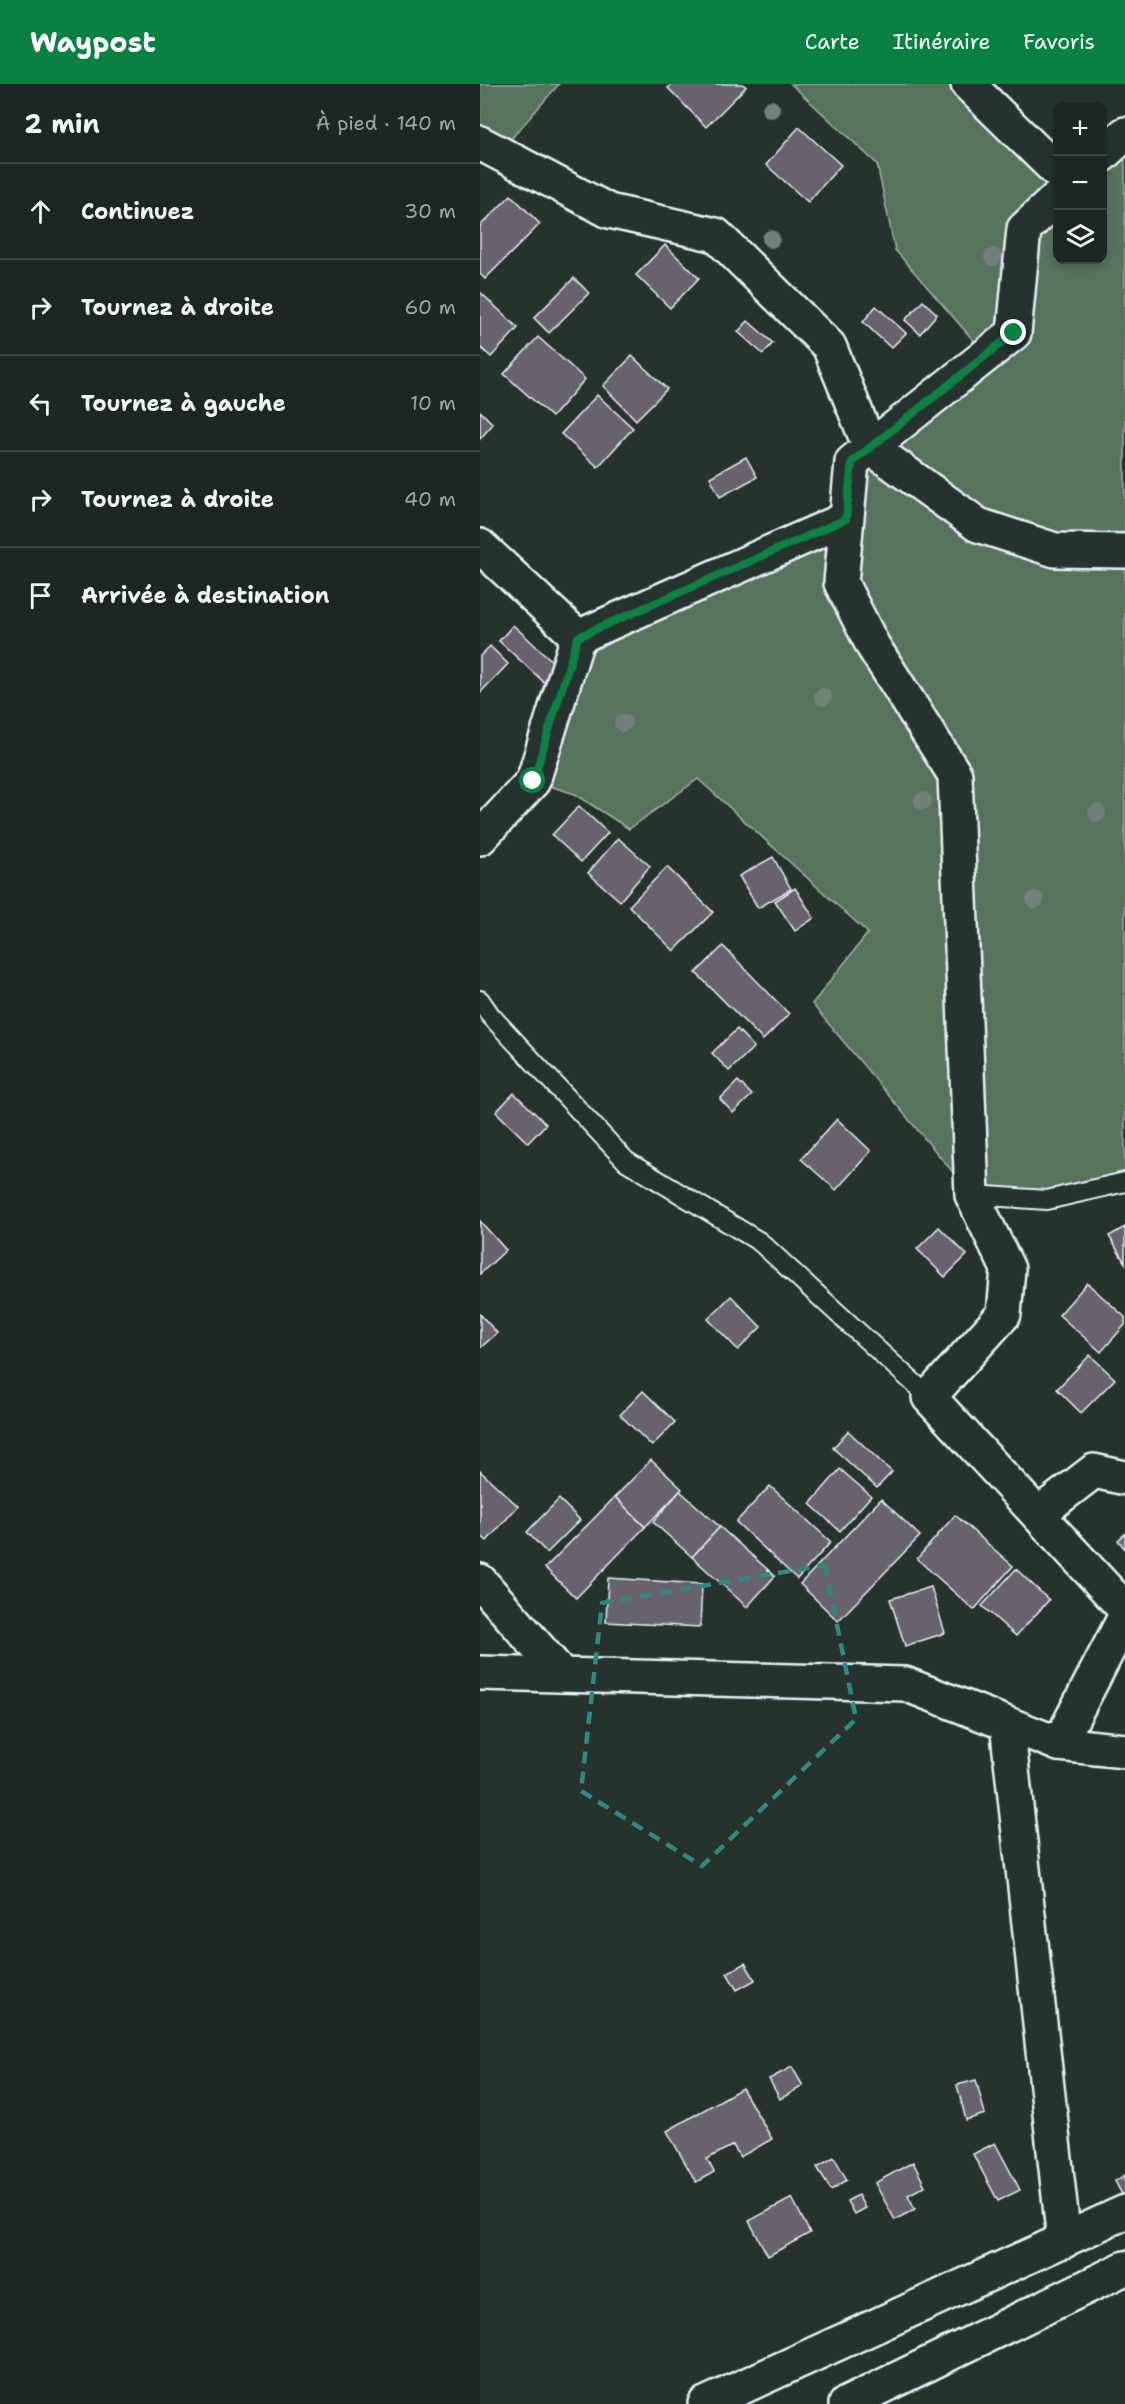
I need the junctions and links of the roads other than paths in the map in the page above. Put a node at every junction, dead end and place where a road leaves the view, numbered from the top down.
1 (968, 84) edge
2 (1125, 134) edge
3 (480, 143) edge
4 (1107, 150) edge
5 (1053, 167) edge
6 (1053, 203) edge
7 (870, 447) junction
8 (846, 519) junction
9 (480, 546) edge
10 (1125, 551) edge
11 (578, 637) junction
12 (480, 838) edge
13 (480, 1000) edge
14 (1125, 1182) edge
15 (972, 1195) junction
16 (929, 1397) junction
17 (1125, 1478) edge
18 (1038, 1514) junction
19 (480, 1581) edge
20 (1125, 1609) edge
21 (1125, 1617) edge
22 (480, 1672) edge
23 (562, 1675) junction
24 (1007, 1724) junction
25 (1059, 1744) junction
26 (1125, 1751) edge
27 (1125, 2212) edge
28 (1064, 2241) junction
29 (1125, 2268) edge
30 (705, 2404) edge
31 (846, 2404) edge

1 - 5 street
2 - 4 street
3 - 7 street
6 - 7 street
7 - 8 street
7 - 10 street
8 - 11 street
8 - 15 street
9 - 11 street
11 - 12 street
13 - 16 lane
14 - 15 lane
15 - 16 street
16 - 18 street
17 - 18 street
18 - 20 street
19 - 23 street
21 - 25 street
22 - 23 street
23 - 24 street
24 - 25 street
24 - 28 street
25 - 26 street
27 - 28 street
28 - 30 street
29 - 31 street

